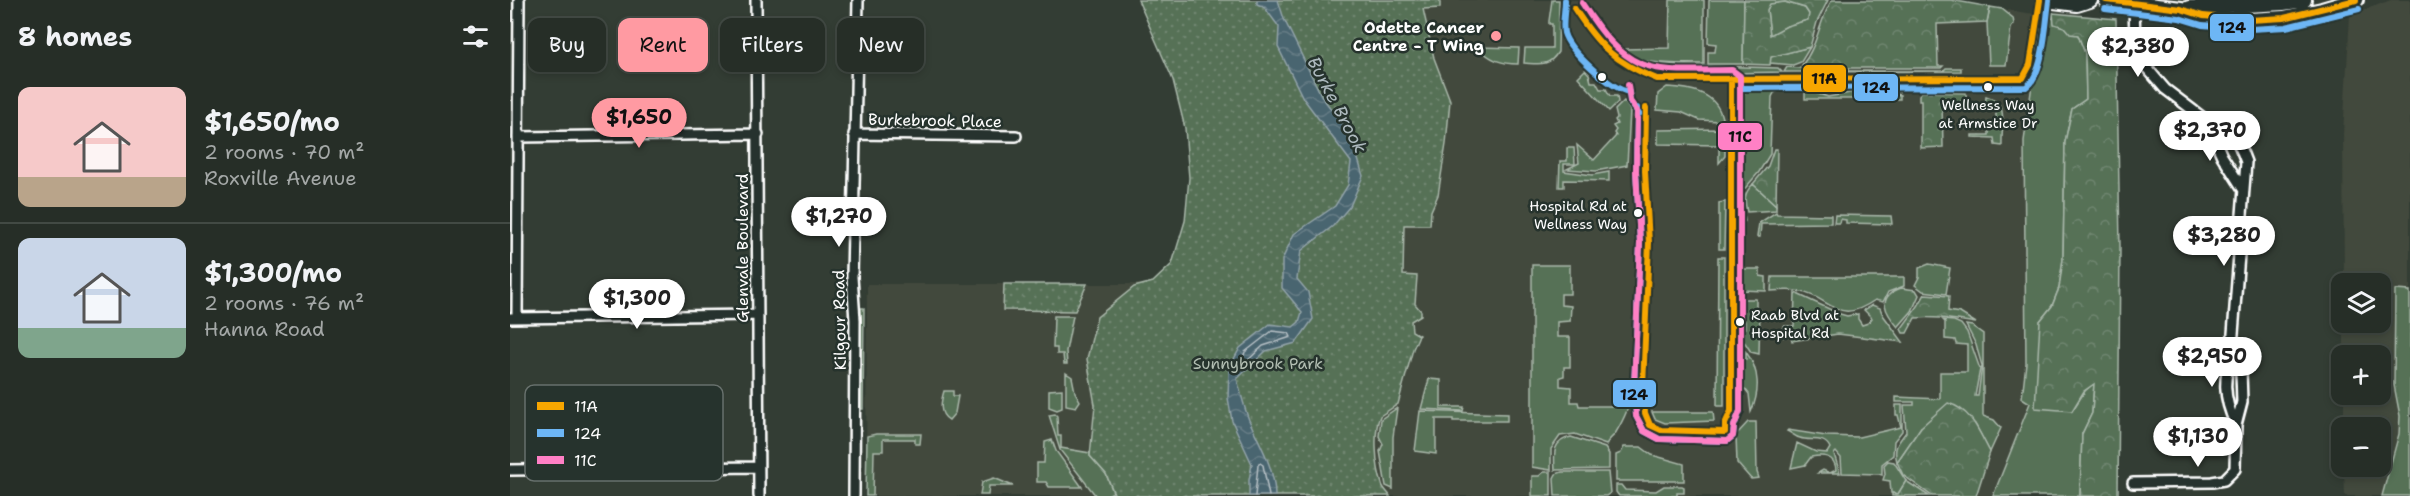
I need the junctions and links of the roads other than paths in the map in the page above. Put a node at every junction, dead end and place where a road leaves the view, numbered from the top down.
1 (519, 0) edge
2 (756, 0) edge
3 (858, 0) edge
4 (2046, 0) edge
5 (2090, 0) edge
6 (2106, 0) edge
7 (2304, 0) edge
8 (2356, 0) edge
9 (2134, 4) junction
10 (2182, 5) edge
11 (2206, 120) junction
12 (758, 134) junction
13 (854, 134) junction
14 (518, 136) junction
15 (1016, 136) dead end
16 (2243, 189) junction
17 (757, 315) junction
18 (513, 318) edge
19 (2232, 347) junction
20 (2236, 425) junction
21 (723, 467) edge
22 (758, 467) junction
23 (510, 470) edge
24 (525, 470) edge
25 (2133, 483) dead end
26 (759, 496) edge
27 (854, 496) edge

1 - 14 street
2 - 12 street, Glenvale Boulevard
3 - 13 street, Kilgour Road
4 - 5 main road
6 - 9 main road
7 - 10 main road
8 - 10 main road
9 - 10 main road
9 - 11 street
11 - 16 street
11 - 16 street
12 - 14 street
12 - 17 street, Glenvale Boulevard
13 - 15 street, Burkebrook Place
13 - 27 street, Kilgour Road
14 - 18 street
16 - 19 street
17 - 18 street
17 - 22 street, Glenvale Boulevard
19 - 20 street
19 - 20 street
20 - 25 street
21 - 22 street
22 - 26 street, Glenvale Boulevard
23 - 24 street

